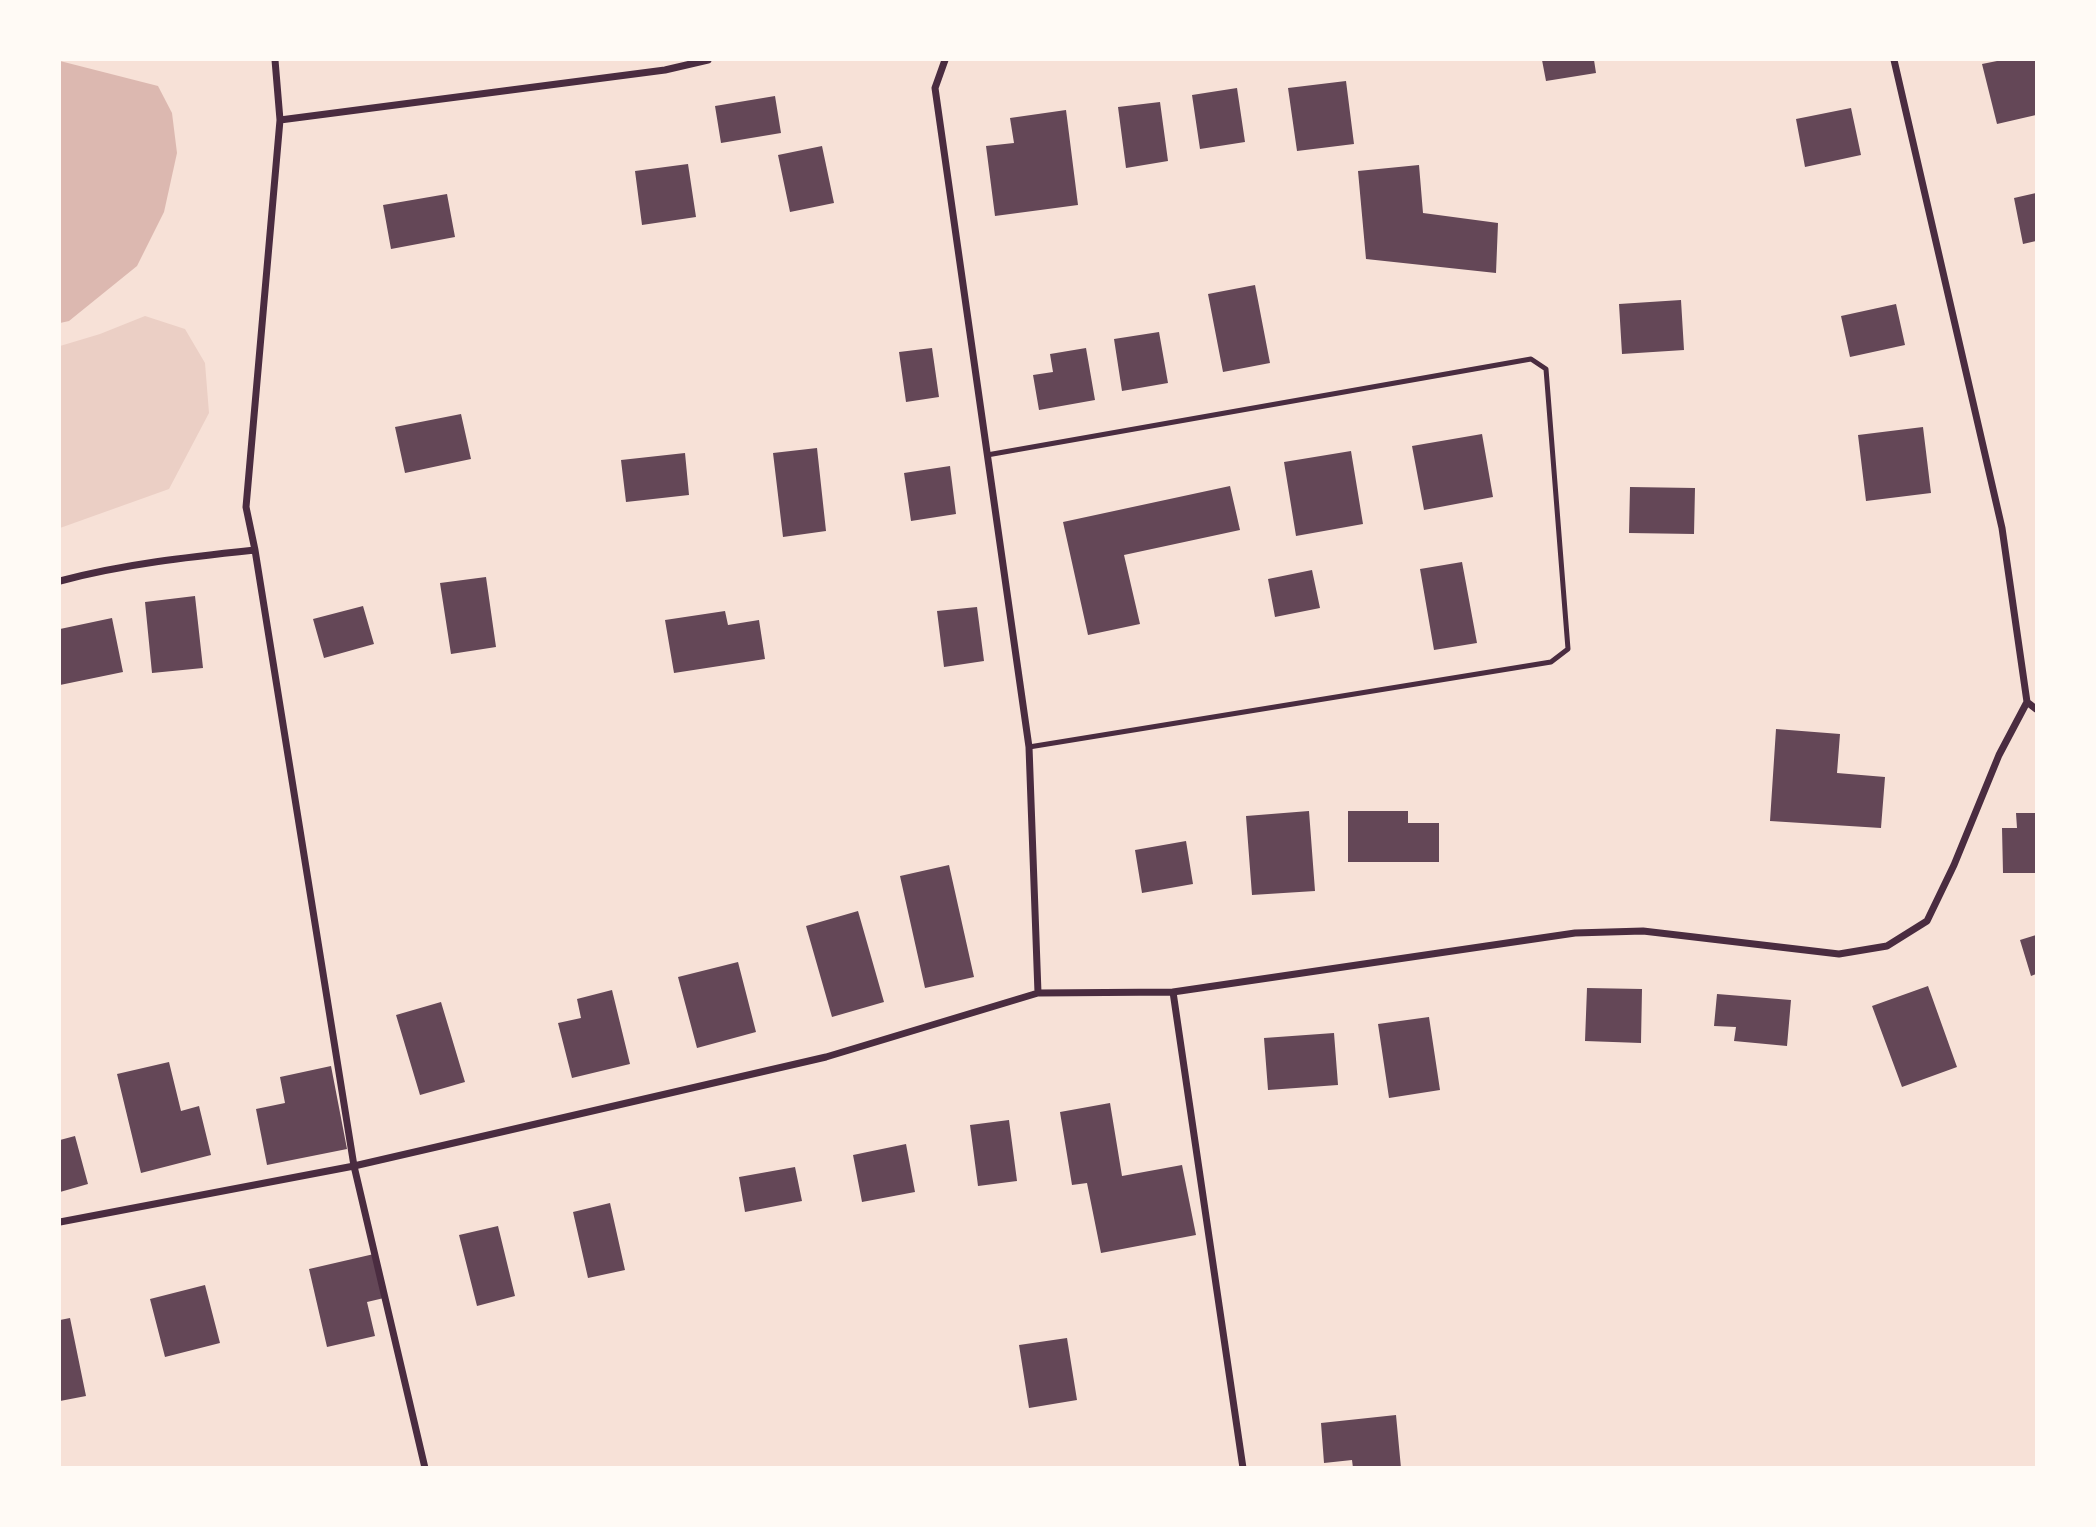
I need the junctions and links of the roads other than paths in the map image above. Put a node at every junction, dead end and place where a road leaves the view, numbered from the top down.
1 (275, 60) edge
2 (708, 60) edge
3 (945, 60) edge
4 (1894, 60) edge
5 (280, 120) junction
6 (988, 455) junction
7 (255, 550) junction
8 (60, 581) edge
9 (2027, 702) junction
10 (2036, 709) edge
11 (1030, 747) junction
12 (1173, 992) junction
13 (1038, 993) junction
14 (354, 1166) junction
15 (60, 1222) edge
16 (425, 1468) edge
17 (1244, 1468) edge

1 - 5 street
2 - 5 street
3 - 6 street
4 - 9 street
5 - 7 street
6 - 11 street
6 - 11 lane
7 - 8 street
7 - 14 street
9 - 10 street
9 - 12 street
11 - 13 street
12 - 13 street
12 - 17 street
13 - 14 street
14 - 15 street
14 - 16 street

